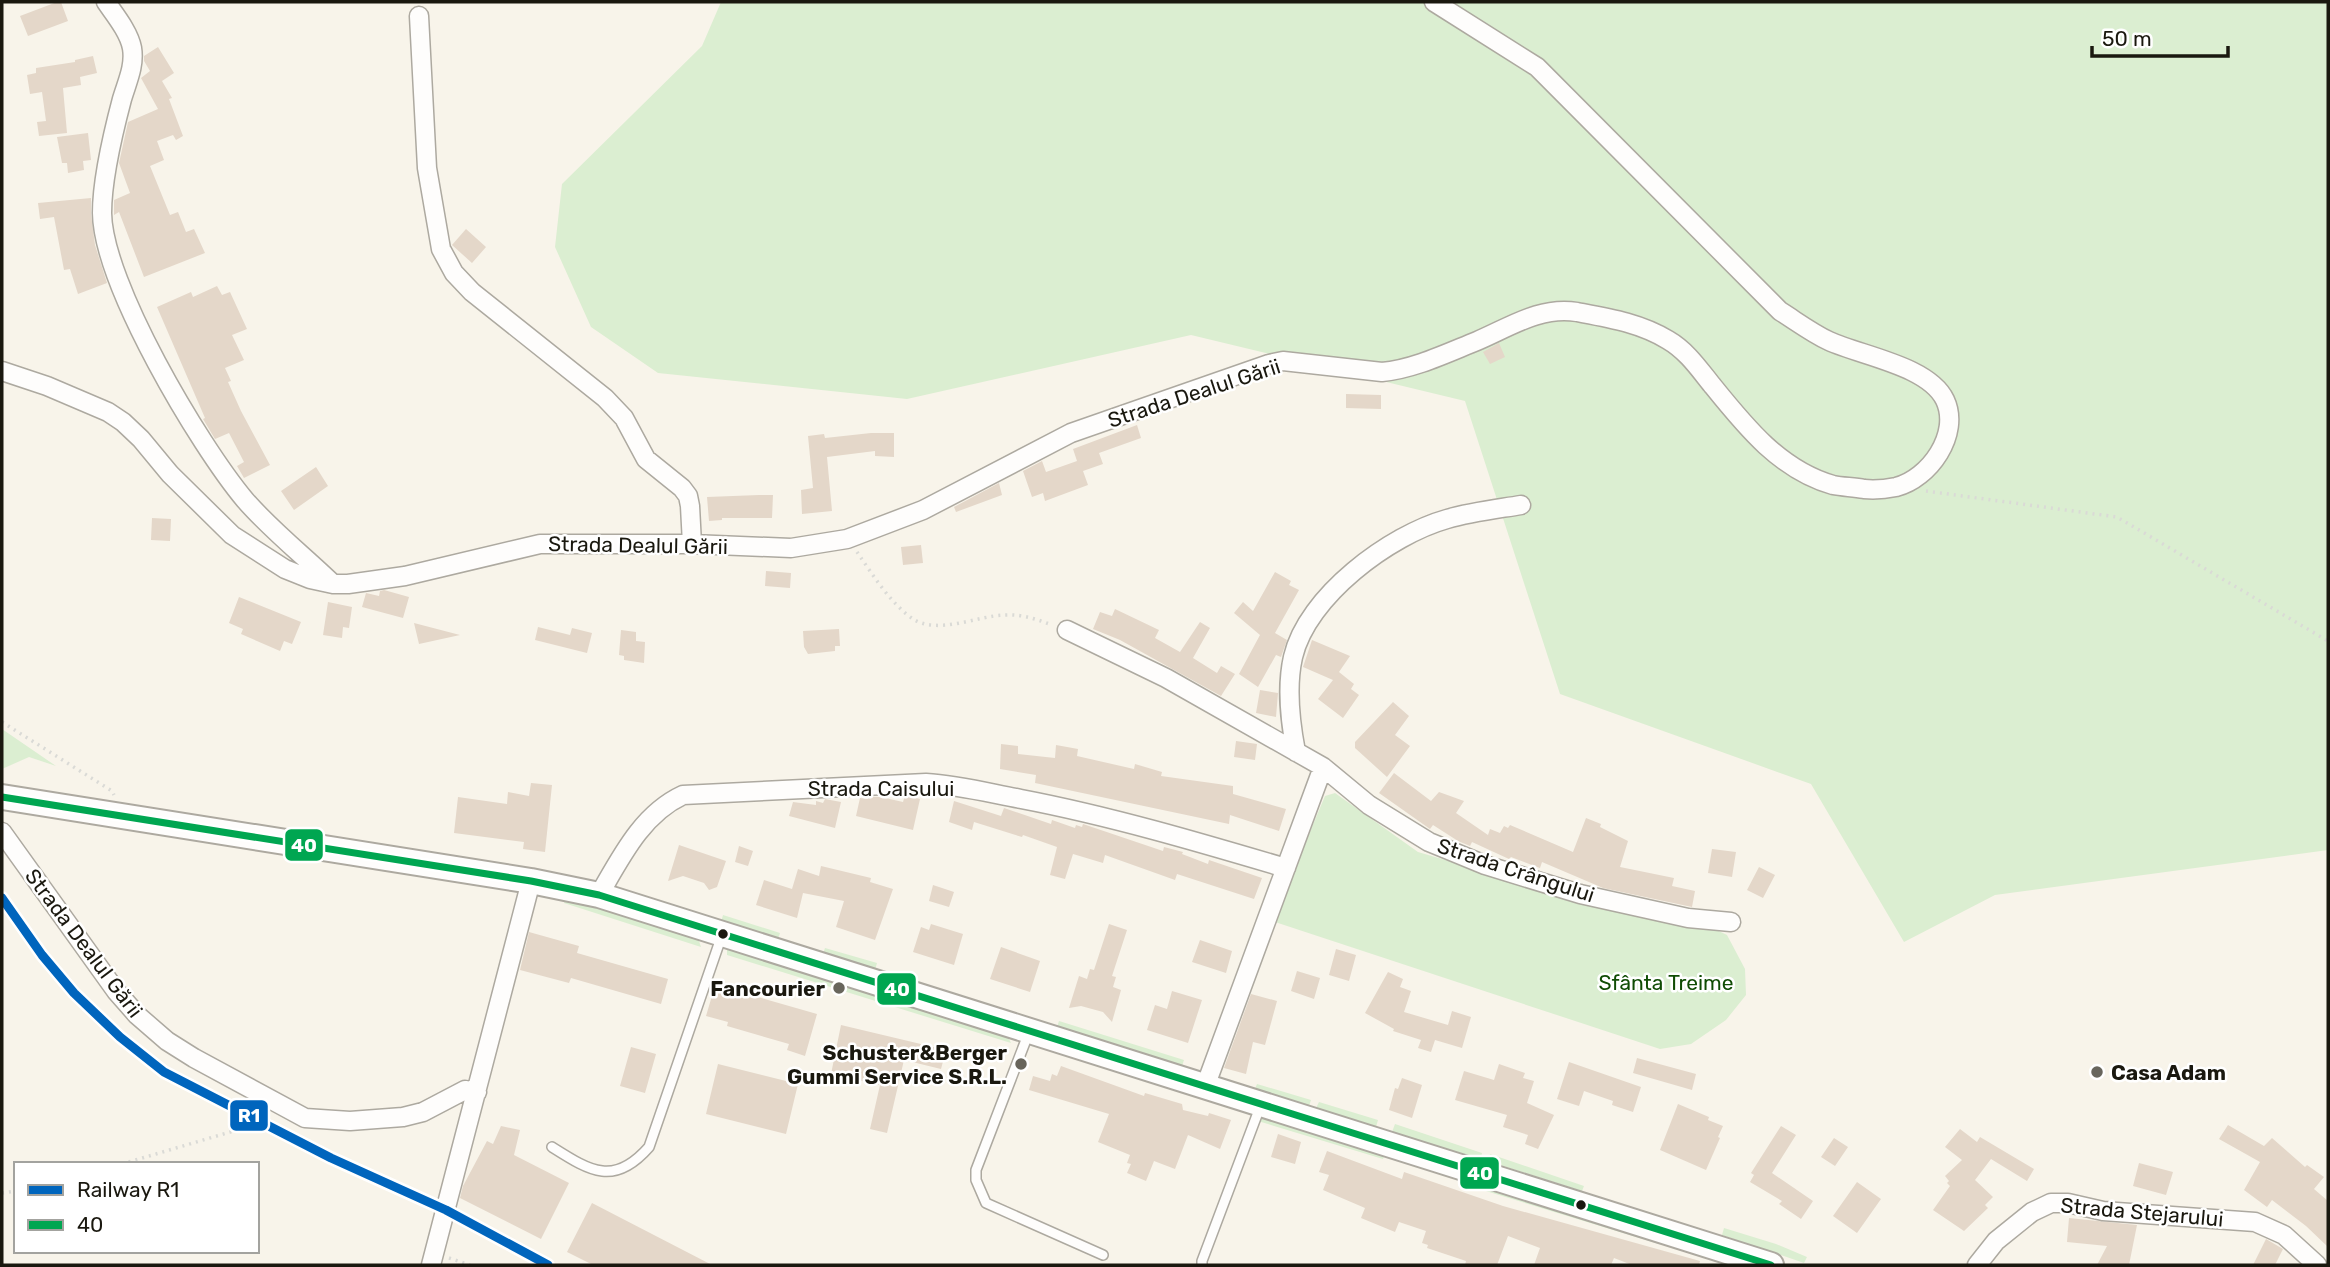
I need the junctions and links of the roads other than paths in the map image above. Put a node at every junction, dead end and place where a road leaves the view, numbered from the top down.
1 (106, 2) edge
2 (1434, 2) edge
3 (419, 16) dead end
4 (2, 371) edge
5 (1521, 505) dead end
6 (692, 544) junction
7 (332, 584) junction
8 (1067, 630) road end
9 (1296, 752) junction
10 (1323, 767) junction
11 (2, 797) edge
12 (2, 832) edge
13 (1286, 868) junction
14 (531, 881) junction
15 (599, 895) junction
16 (1731, 922) dead end
17 (723, 934) junction
18 (1030, 1030) junction
19 (1205, 1087) junction
20 (477, 1092) junction
21 (1261, 1106) junction
22 (552, 1147) dead end
23 (1103, 1255) dead end
24 (431, 1265) edge
25 (1202, 1265) edge
26 (1771, 1265) edge
27 (1977, 1265) edge
28 (2318, 1265) edge

1 - 7 street
2 - 6 street, Strada Dealul Gării
3 - 6 street
4 - 7 street, Strada Dealul Gării
5 - 9 street
6 - 7 street, Strada Dealul Gării
8 - 9 street, Strada Crângului
9 - 10 street, Strada Crângului
10 - 13 street
10 - 16 street, Strada Crângului
11 - 14 street
12 - 20 street, Strada Dealul Gării
13 - 15 street, Strada Caisului
13 - 19 street
14 - 15 street
14 - 20 street
15 - 17 street
17 - 18 street
17 - 22 lane
18 - 19 street
18 - 23 lane
19 - 21 street
20 - 24 street
21 - 25 lane
21 - 26 street
27 - 28 street, Strada Stejarului

